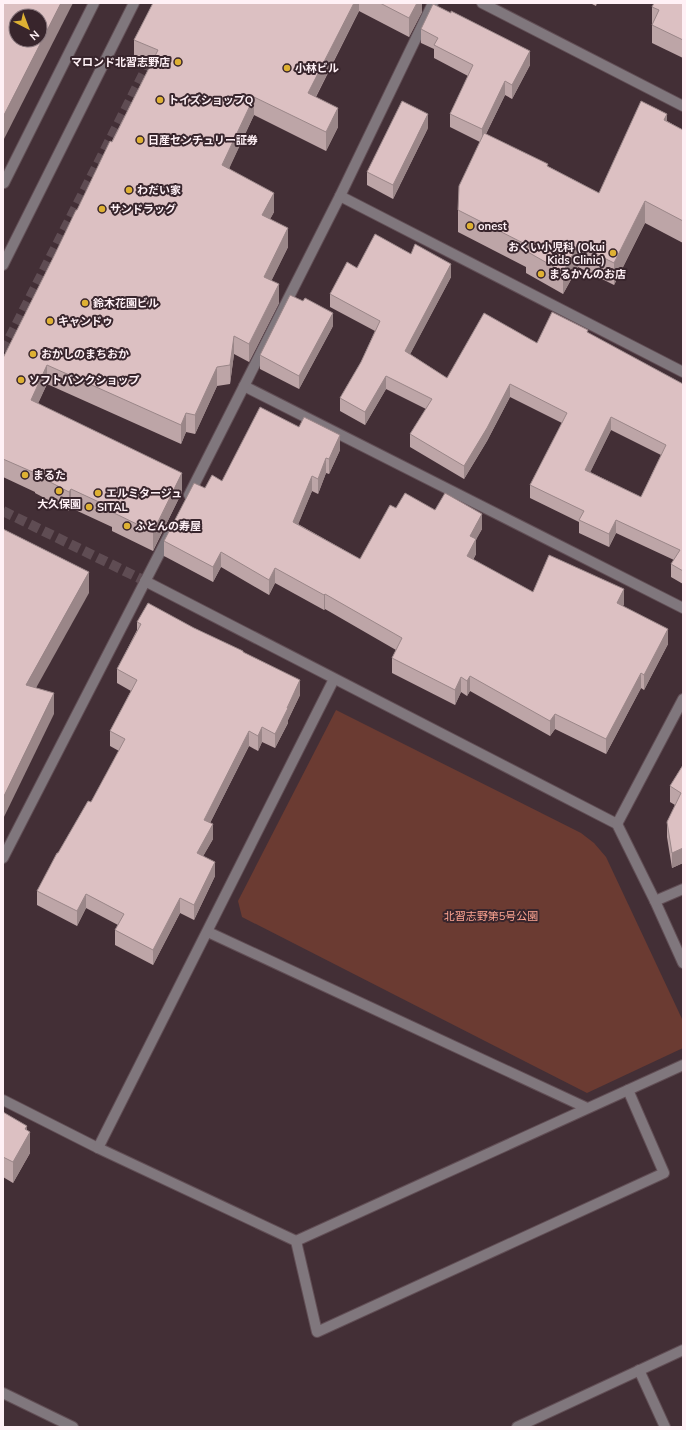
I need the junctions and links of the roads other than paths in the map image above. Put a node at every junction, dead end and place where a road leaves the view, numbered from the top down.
1 (94, 3) edge
2 (134, 3) edge
3 (433, 3) edge
4 (482, 3) edge
5 (683, 106) edge
6 (4, 183) dead end
7 (340, 196) junction
8 (3, 265) edge
9 (683, 372) edge
10 (244, 386) junction
11 (185, 504) edge
12 (174, 525) edge
13 (145, 582) junction
14 (683, 608) edge
15 (334, 679) junction
16 (683, 699) edge
17 (617, 824) junction
18 (3, 858) edge
19 (683, 888) edge
20 (655, 901) junction
21 (208, 932) junction
22 (683, 963) edge
23 (683, 1065) edge
24 (628, 1090) junction
25 (3, 1100) edge
26 (587, 1108) junction
27 (98, 1148) junction
28 (296, 1241) junction
29 (683, 1350) edge
30 (639, 1370) junction
31 (3, 1393) edge
32 (73, 1427) edge
33 (517, 1427) edge
34 (665, 1427) edge

1 - 6 street
2 - 8 street
3 - 7 street
4 - 5 street
7 - 9 street
7 - 10 street
10 - 11 street
10 - 14 street
12 - 13 street
13 - 15 street
13 - 18 street
15 - 17 street
15 - 21 street
16 - 17 street
17 - 20 street
19 - 20 street
20 - 22 street
21 - 26 street
21 - 27 street
23 - 24 street
24 - 26 street
24 - 28 street
25 - 27 street
26 - 28 street
27 - 28 street
29 - 30 street
30 - 33 street
30 - 34 street
31 - 32 street

